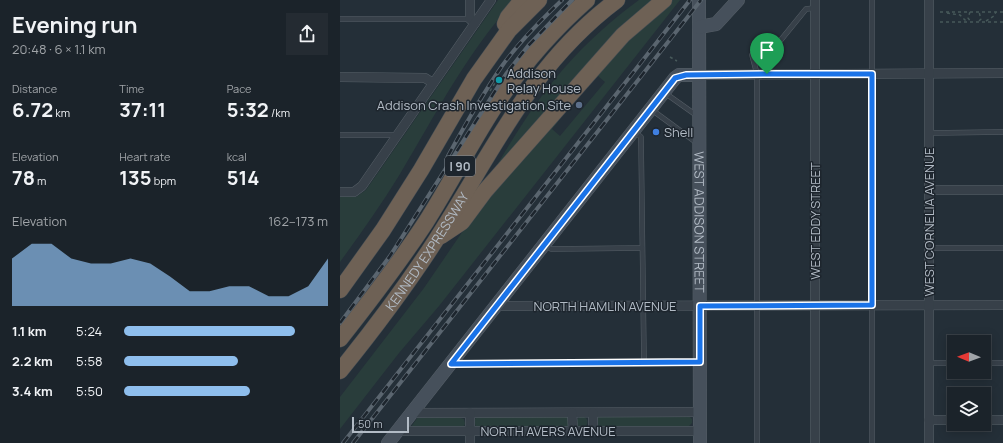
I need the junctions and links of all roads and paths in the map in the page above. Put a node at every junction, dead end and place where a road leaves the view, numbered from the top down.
1 (470, 0) edge
2 (491, 0) edge
3 (522, 0) edge
4 (539, 0) edge
5 (587, 0) edge
6 (616, 0) edge
7 (664, 0) edge
8 (699, 0) edge
9 (738, 0) edge
10 (872, 0) edge
11 (929, 0) edge
12 (815, 4) edge
13 (940, 12) dead end
14 (945, 12) junction
15 (970, 12) junction
16 (979, 12) junction
17 (996, 12) junction
18 (1003, 12) edge
19 (340, 19) edge
20 (473, 21) junction
21 (940, 22) dead end
22 (967, 22) junction
23 (971, 22) junction
24 (979, 22) junction
25 (984, 22) junction
26 (1003, 22) edge
27 (699, 27) junction
28 (763, 40) dead end
29 (499, 42) junction
30 (670, 57) dead end
31 (676, 62) dead end
32 (1003, 73) edge
33 (757, 74) junction
34 (767, 74) junction
35 (815, 74) junction
36 (872, 74) junction
37 (929, 74) junction
38 (699, 75) junction
39 (340, 77) edge
40 (433, 83) junction
41 (495, 83) dead end
42 (490, 91) dead end
43 (664, 92) junction
44 (650, 109) junction
45 (692, 115) junction
46 (633, 130) junction
47 (1003, 132) edge
48 (929, 133) junction
49 (340, 135) edge
50 (398, 135) junction
51 (699, 145) junction
52 (929, 190) junction
53 (1003, 190) edge
54 (340, 192) edge
55 (437, 239) junction
56 (544, 243) junction
57 (642, 248) junction
58 (929, 248) junction
59 (1003, 248) edge
60 (340, 290) edge
61 (815, 305) junction
62 (872, 305) junction
63 (929, 305) junction
64 (1003, 305) edge
65 (496, 306) junction
66 (643, 306) junction
67 (700, 306) junction
68 (757, 306) junction
69 (340, 339) edge
70 (644, 362) junction
71 (700, 362) junction
72 (929, 363) junction
73 (947, 363) edge
74 (991, 363) edge
75 (1003, 363) edge
76 (451, 364) junction
77 (340, 371) edge
78 (593, 412) junction
79 (700, 412) junction
80 (411, 413) junction
81 (470, 413) junction
82 (572, 413) junction
83 (929, 420) junction
84 (947, 420) edge
85 (991, 420) edge
86 (1003, 420) edge
87 (397, 431) junction
88 (470, 431) junction
89 (573, 431) junction
90 (593, 431) junction
91 (700, 437) edge
92 (388, 443) edge
93 (470, 443) edge
94 (757, 443) edge
95 (815, 443) edge
96 (872, 443) edge
97 (929, 443) edge

1 - 20 street
2 - 20 street
3 - 29 highway
4 - 29 highway, I 90
5 - 69 highway, I 90
6 - 55 highway, KENNEDY EXPRESSWAY / I 90
7 - 55 highway
8 - 27 street, WEST ADDISON STREET
9 - 27 street
10 - 36 lane
11 - 37 street, WEST CORNELIA AVENUE
12 - 34 lane
12 - 35 street, WEST EDDY STREET
13 - 14 path
14 - 15 path
14 - 22 path
15 - 16 path
15 - 23 path
16 - 17 path
16 - 24 path
17 - 18 path
17 - 25 path
19 - 20 lane
20 - 40 street
21 - 22 path
22 - 23 path
23 - 24 path
24 - 25 path
25 - 26 path
27 - 38 street, WEST ADDISON STREET
28 - 33 lane
29 - 60 highway, I 90
30 - 31 path
32 - 37 street
33 - 34 street
33 - 38 street
33 - 68 lane
34 - 35 street
35 - 36 street
35 - 61 street, WEST EDDY STREET
36 - 37 street
36 - 62 lane
37 - 48 street, WEST CORNELIA AVENUE
38 - 43 street
38 - 45 street, WEST ADDISON STREET
39 - 40 street
40 - 50 street
41 - 42 path
43 - 44 street
43 - 45 lane
44 - 46 street
44 - 51 lane
45 - 51 street, WEST ADDISON STREET
46 - 56 street
46 - 57 lane
47 - 48 lane
48 - 52 street, WEST CORNELIA AVENUE
49 - 50 lane
50 - 54 street
51 - 67 street, WEST ADDISON STREET
52 - 53 street
52 - 58 street, WEST CORNELIA AVENUE
55 - 77 highway, KENNEDY EXPRESSWAY / I 90
56 - 57 lane
56 - 65 street
57 - 66 lane
58 - 59 lane
58 - 63 street, WEST CORNELIA AVENUE
61 - 62 street, NORTH HAMLIN AVENUE
61 - 68 street, NORTH HAMLIN AVENUE
61 - 95 street, WEST EDDY STREET
62 - 63 street, NORTH HAMLIN AVENUE
62 - 96 lane
63 - 64 street, NORTH HAMLIN AVENUE
63 - 72 street, WEST CORNELIA AVENUE
65 - 66 street, NORTH HAMLIN AVENUE
65 - 76 street
66 - 67 street, NORTH HAMLIN AVENUE
66 - 70 lane
67 - 68 street, NORTH HAMLIN AVENUE
67 - 71 street, WEST ADDISON STREET
68 - 94 lane
70 - 71 lane
70 - 76 lane
71 - 79 street, WEST ADDISON STREET
72 - 73 lane
72 - 83 street, WEST CORNELIA AVENUE
74 - 75 lane
76 - 80 street
78 - 79 street, NORTH AVERS AVENUE
78 - 82 street, NORTH AVERS AVENUE
78 - 90 street
79 - 91 street, WEST ADDISON STREET
80 - 81 street, NORTH AVERS AVENUE
80 - 87 street
81 - 82 street, NORTH AVERS AVENUE
81 - 88 street
82 - 89 street
83 - 84 street
83 - 97 street, WEST CORNELIA AVENUE
85 - 86 street
87 - 88 street, NORTH AVERS AVENUE
87 - 92 street
88 - 89 street, NORTH AVERS AVENUE
88 - 93 street
89 - 90 street, NORTH AVERS AVENUE
90 - 91 street, NORTH AVERS AVENUE

